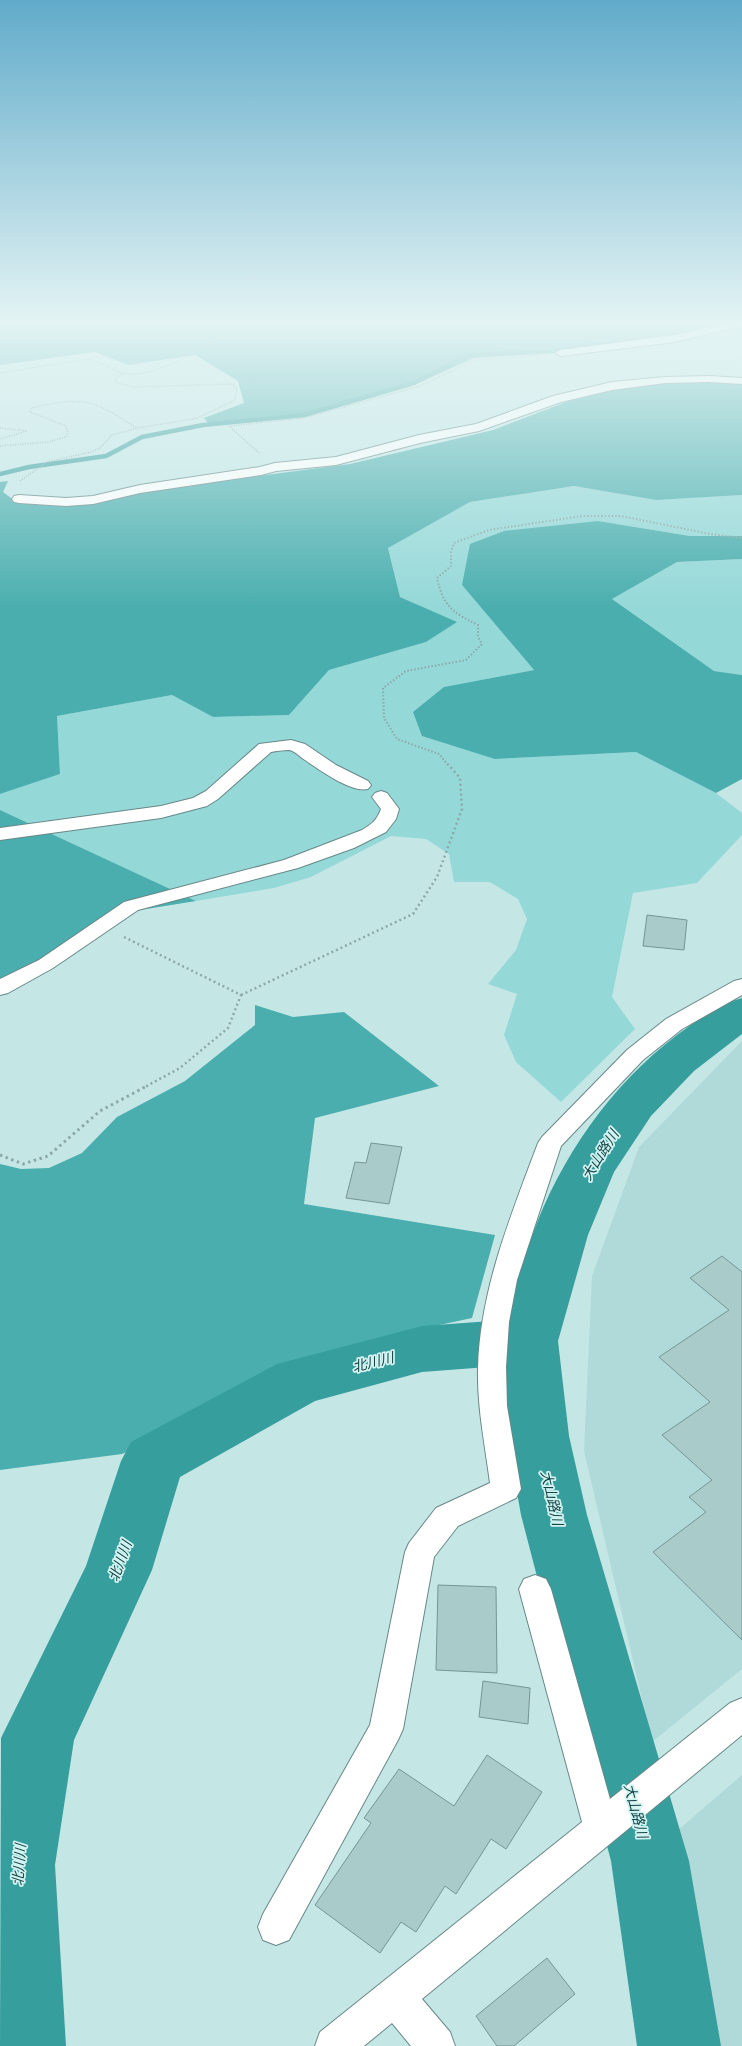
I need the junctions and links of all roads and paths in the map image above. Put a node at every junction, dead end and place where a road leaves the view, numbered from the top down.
1 (41, 416) edge
2 (116, 416) edge
3 (201, 416) edge
4 (310, 416) edge
5 (508, 416) edge
6 (0, 428) edge
7 (138, 428) junction
8 (0, 439) edge
9 (0, 446) edge
10 (276, 467) junction
11 (40, 469) dead end
12 (19, 499) dead end
13 (742, 538) edge
14 (362, 785) dead end
15 (381, 797) dead end
16 (0, 834) edge
17 (90, 934) junction
18 (742, 986) edge
19 (0, 988) edge
20 (242, 995) junction
21 (0, 1155) edge
22 (535, 1589) dead end
23 (742, 1714) edge
24 (601, 1829) junction
25 (276, 1927) dead end
26 (395, 1996) junction
27 (334, 2046) edge
28 (436, 2046) edge

1 - 9 path
2 - 7 path
3 - 7 path
4 - 10 path
5 - 10 street
6 - 8 path
7 - 11 path
10 - 12 street
13 - 20 path
14 - 16 street
15 - 17 street
17 - 19 street
17 - 20 path
18 - 25 street
20 - 21 path
22 - 24 street
23 - 24 street
24 - 26 street
26 - 27 street
26 - 28 street

